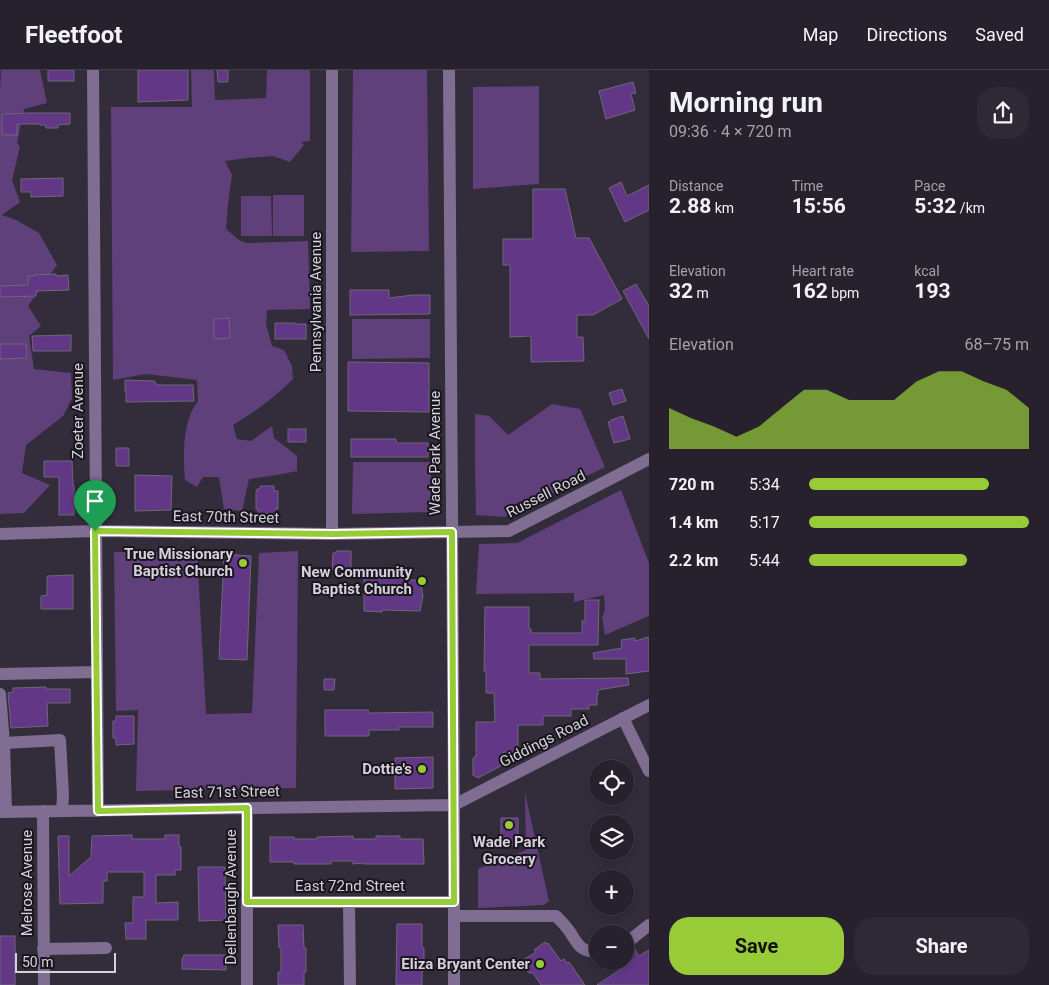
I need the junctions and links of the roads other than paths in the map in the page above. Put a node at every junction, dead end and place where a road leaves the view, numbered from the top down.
1 (93, 70) edge
2 (332, 70) edge
3 (449, 70) edge
4 (649, 459) edge
5 (95, 531) junction
6 (452, 532) junction
7 (0, 534) edge
8 (332, 534) junction
9 (97, 672) junction
10 (0, 674) edge
11 (0, 680) edge
12 (0, 694) edge
13 (649, 705) edge
14 (623, 718) junction
15 (4, 743) junction
16 (649, 771) edge
17 (454, 805) junction
18 (247, 808) junction
19 (43, 811) junction
20 (62, 811) junction
21 (98, 811) junction
22 (3, 812) edge
23 (247, 902) junction
24 (349, 902) junction
25 (454, 902) junction
26 (454, 916) junction
27 (649, 925) edge
28 (634, 937) edge
29 (106, 948) dead end
30 (43, 949) junction
31 (589, 952) edge
32 (44, 985) edge
33 (247, 985) edge
34 (350, 985) edge
35 (454, 985) edge

1 - 5 street, Zoeter Avenue
2 - 8 street, Pennsylvania Avenue
3 - 6 street, Wade Park Avenue
4 - 6 street, Russell Road
5 - 7 street, East 70th Street
5 - 8 street, East 70th Street
5 - 9 street, Zoeter Avenue
6 - 8 street, East 70th Street
6 - 17 street, Wade Park Avenue
9 - 10 street
9 - 21 street, Zoeter Avenue
11 - 12 street
12 - 15 street
13 - 14 street, Giddings Road
14 - 16 street
14 - 17 street, Giddings Road
15 - 20 street
15 - 22 street
17 - 18 street, East 71st Street
17 - 25 street, Wade Park Avenue
18 - 21 street, East 71st Street
18 - 23 street, Dellenbaugh Avenue
19 - 20 street, East 71st Street
19 - 22 street, East 71st Street
19 - 30 street, Melrose Avenue
20 - 21 street, East 71st Street
23 - 24 street, East 72nd Street
23 - 33 street, Dellenbaugh Avenue
24 - 25 street, East 72nd Street
24 - 34 street
25 - 26 street, Wade Park Avenue
26 - 31 street
26 - 35 street, Wade Park Avenue
27 - 28 street
29 - 30 street
30 - 32 street, Melrose Avenue

